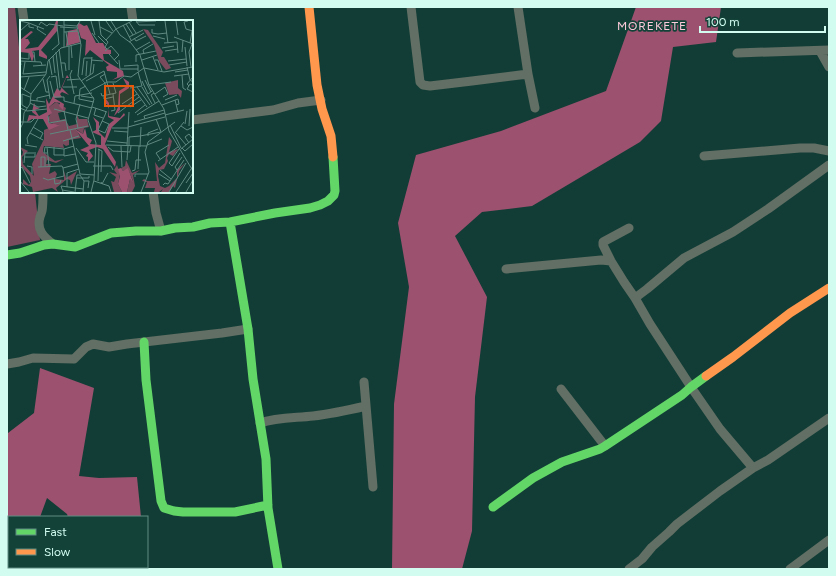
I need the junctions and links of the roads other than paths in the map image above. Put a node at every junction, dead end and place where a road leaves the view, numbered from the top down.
1 (22, 7) edge
2 (131, 7) edge
3 (309, 7) edge
4 (411, 7) edge
5 (518, 7) edge
6 (24, 20) edge
7 (133, 20) edge
8 (824, 50) edge
9 (737, 53) dead end
10 (829, 67) edge
11 (528, 74) junction
12 (321, 100) junction
13 (535, 108) dead end
14 (193, 120) edge
15 (829, 151) edge
16 (704, 156) dead end
17 (829, 165) edge
18 (43, 193) edge
19 (153, 193) edge
20 (230, 222) junction
21 (629, 228) dead end
22 (161, 231) junction
23 (53, 244) junction
24 (7, 255) edge
25 (611, 260) junction
26 (506, 269) dead end
27 (829, 288) edge
28 (635, 298) junction
29 (248, 329) junction
30 (144, 342) junction
31 (7, 364) edge
32 (364, 382) dead end
33 (691, 387) junction
34 (561, 389) dead end
35 (366, 406) junction
36 (829, 418) edge
37 (260, 423) junction
38 (605, 446) junction
39 (753, 468) junction
40 (373, 487) dead end
41 (268, 505) junction
42 (493, 506) dead end
43 (829, 540) edge
44 (278, 569) edge
45 (629, 569) edge
46 (790, 569) edge

1 - 6 street
2 - 7 street
3 - 12 street
4 - 11 street
5 - 11 street
8 - 9 street
8 - 10 street
11 - 13 street
12 - 14 street
12 - 20 street
15 - 16 street
17 - 28 street
18 - 23 street
19 - 22 street
20 - 22 street
20 - 29 street
21 - 25 street
22 - 23 street
23 - 24 street
25 - 26 street
25 - 28 street
27 - 33 street
28 - 33 street
29 - 30 street
29 - 37 street
30 - 31 street
30 - 41 street
32 - 35 street
33 - 38 street
33 - 39 street
34 - 38 street
35 - 37 street
35 - 40 street
36 - 39 street
37 - 41 street
38 - 42 street
39 - 45 street
41 - 44 street
43 - 46 street

